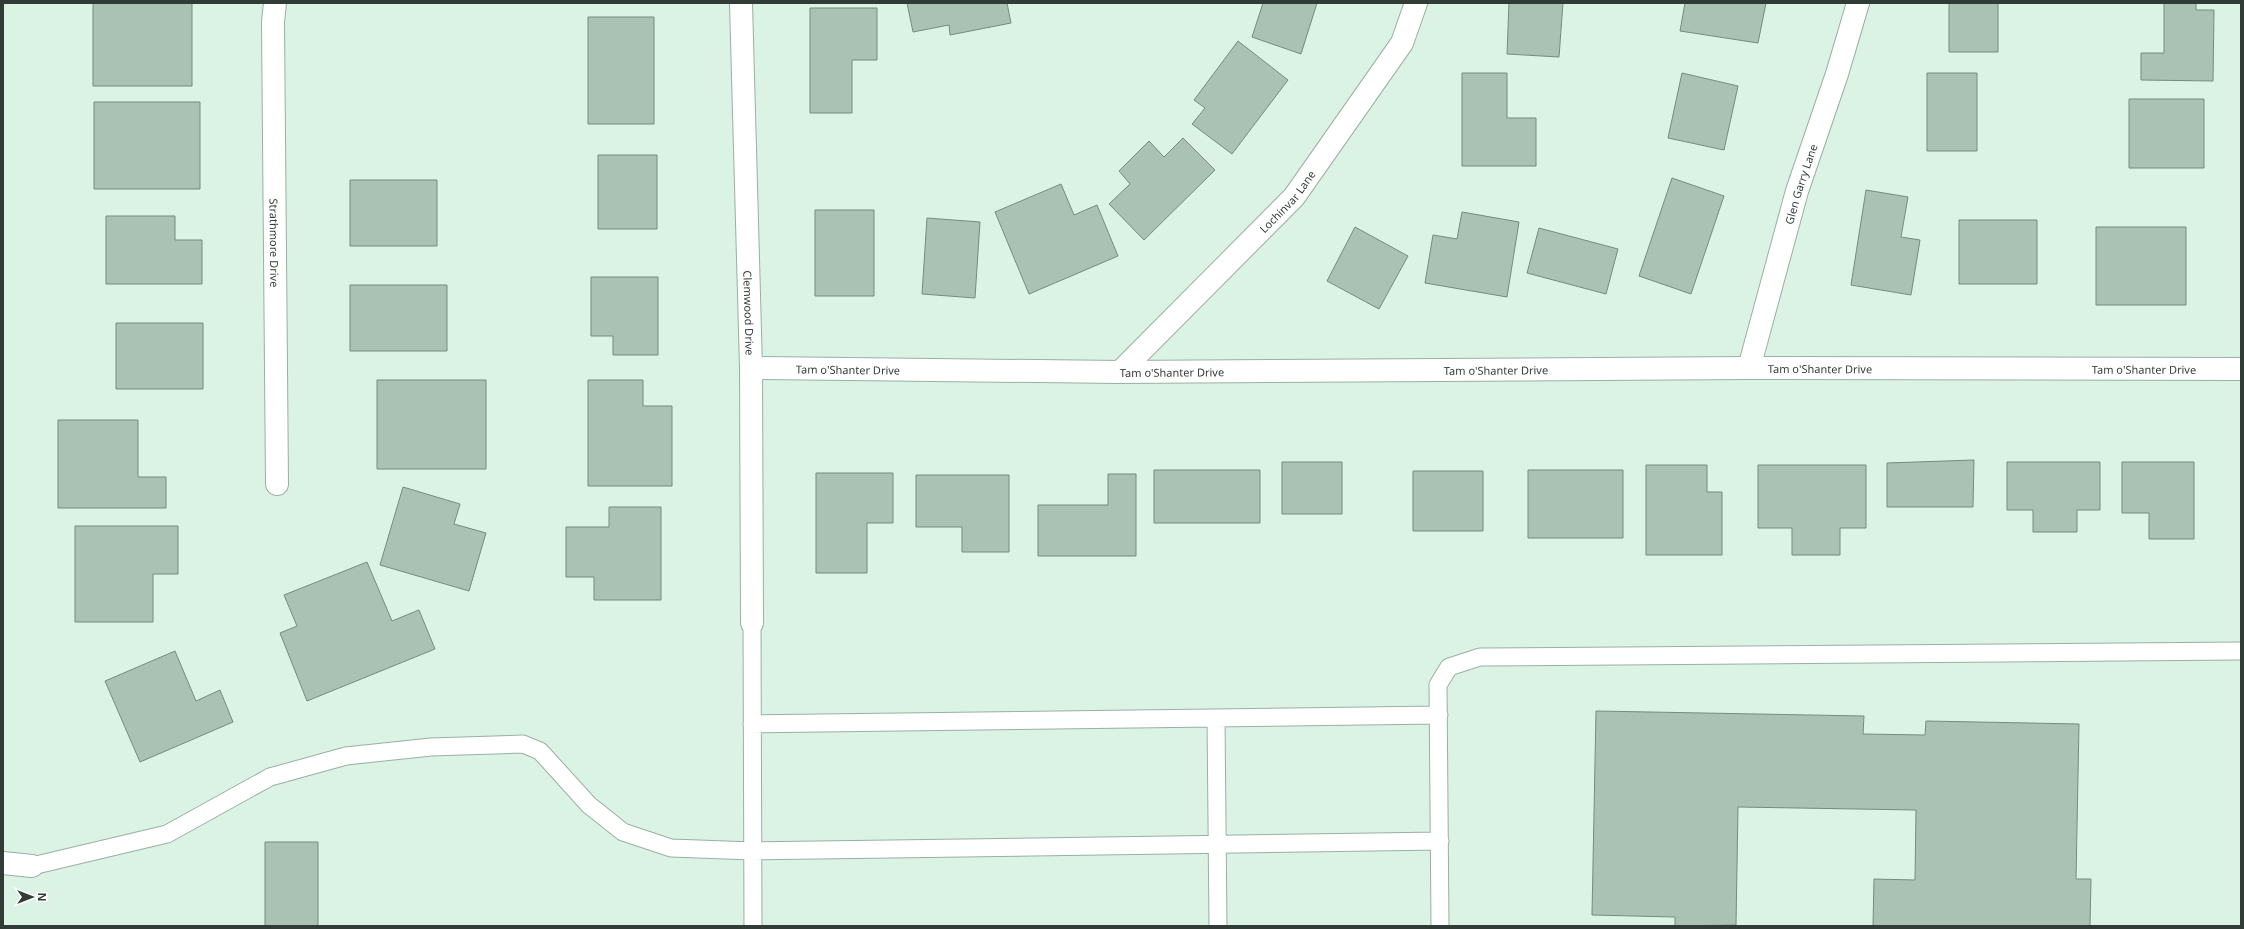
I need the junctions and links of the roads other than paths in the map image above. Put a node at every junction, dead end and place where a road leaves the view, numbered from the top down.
1 (275, 3) edge
2 (741, 3) edge
3 (1416, 3) edge
4 (1858, 3) edge
5 (751, 368) junction
6 (1750, 368) junction
7 (2241, 369) edge
8 (1120, 372) junction
9 (277, 484) dead end
10 (752, 623) joint
11 (2241, 650) edge
12 (1439, 715) junction
13 (1216, 718) junction
14 (752, 724) junction
15 (1440, 841) junction
16 (1217, 844) junction
17 (753, 850) junction
18 (3, 863) edge
19 (32, 866) joint
20 (753, 926) edge
21 (1218, 926) edge
22 (1440, 926) edge

1 - 9 street, Strathmore Drive
2 - 5 street, Clemwood Drive
3 - 8 street, Lochinvar Lane
4 - 6 street, Glen Garry Lane
5 - 8 street, Tam o'Shanter Drive
5 - 10 street, Clemwood Drive
6 - 7 street, Tam o'Shanter Drive
6 - 8 street, Tam o'Shanter Drive
10 - 14 lane
11 - 12 lane
12 - 13 lane
12 - 15 lane
13 - 14 lane
13 - 16 lane
14 - 17 lane
15 - 16 lane
15 - 22 lane
16 - 17 lane
16 - 21 lane
17 - 19 lane
17 - 20 lane
18 - 19 street

